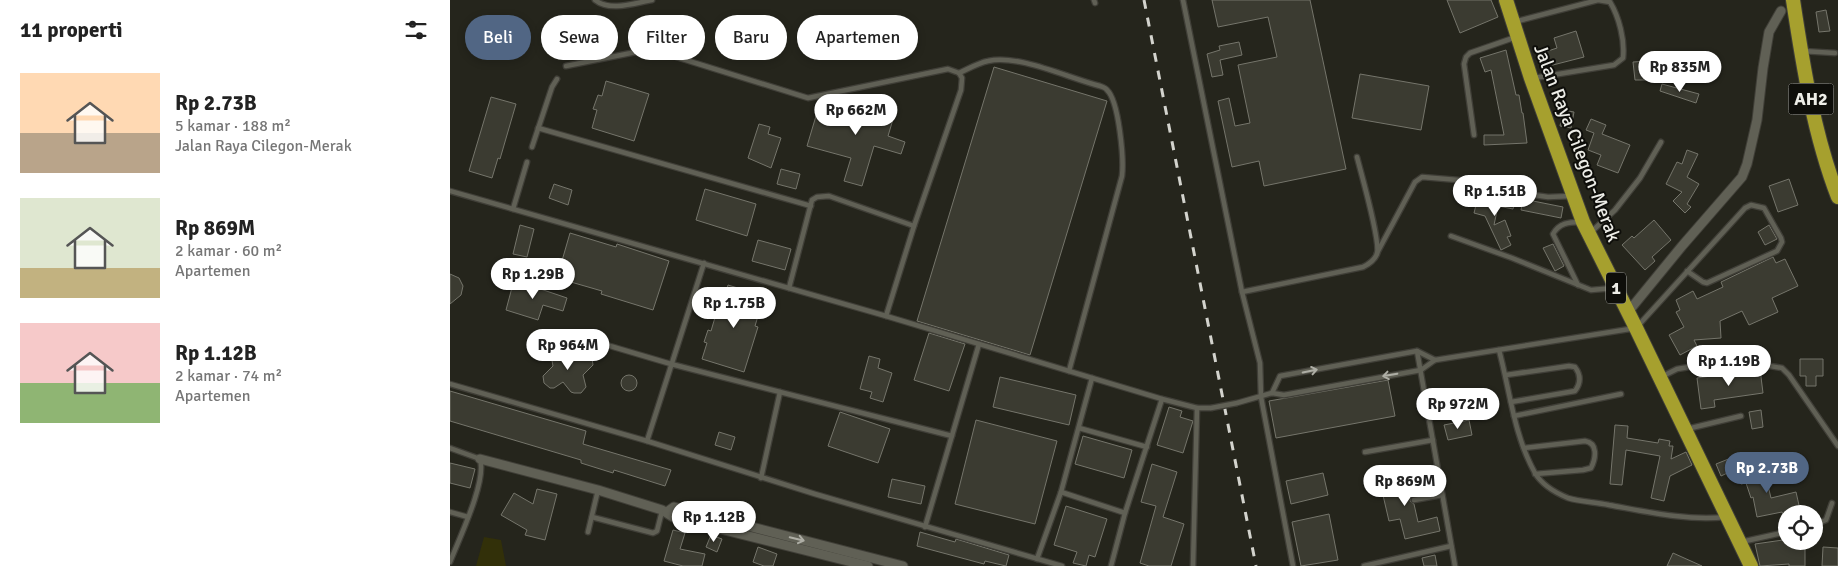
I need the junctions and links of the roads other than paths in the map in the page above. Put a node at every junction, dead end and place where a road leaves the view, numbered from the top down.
1 (595, 0) edge
2 (652, 0) edge
3 (1183, 0) edge
4 (1506, 0) edge
5 (1793, 0) edge
6 (1781, 10) dead end
7 (1513, 23) junction
8 (1518, 37) junction
9 (1801, 51) junction
10 (1835, 53) dead end
11 (566, 66) dead end
12 (959, 73) junction
13 (1531, 78) junction
14 (557, 79) dead end
15 (538, 128) junction
16 (1474, 135) dead end
17 (1661, 142) dead end
18 (532, 147) dead end
19 (1357, 157) dead end
20 (527, 162) dead end
21 (450, 191) edge
22 (1574, 196) junction
23 (1838, 197) edge
24 (811, 206) junction
25 (513, 209) junction
26 (914, 226) junction
27 (1586, 228) junction
28 (1451, 236) dead end
29 (1377, 253) junction
30 (704, 263) junction
31 (1687, 271) junction
32 (1578, 285) junction
33 (789, 288) junction
34 (1615, 288) junction
35 (1242, 292) junction
36 (1628, 312) junction
37 (886, 316) junction
38 (1636, 328) junction
39 (583, 338) dead end
40 (980, 344) junction
41 (1499, 350) junction
42 (1417, 351) junction
43 (1435, 360) junction
44 (672, 364) junction
45 (1421, 370) junction
46 (1069, 371) junction
47 (1506, 375) junction
48 (1660, 377) junction
49 (1092, 378) junction
50 (450, 384) edge
51 (780, 392) junction
52 (1272, 393) junction
53 (1621, 394) dead end
54 (1261, 397) junction
55 (1162, 399) junction
56 (1510, 402) junction
57 (1197, 408) junction
58 (1514, 416) junction
59 (1741, 416) dead end
60 (1079, 428) junction
61 (1685, 429) junction
62 (952, 436) junction
63 (1433, 440) junction
64 (647, 441) junction
65 (1838, 446) edge
66 (1146, 447) junction
67 (450, 448) edge
68 (1524, 448) junction
69 (1365, 452) dead end
70 (480, 460) junction
71 (1535, 474) junction
72 (761, 478) junction
73 (598, 490) junction
74 (1060, 492) junction
75 (1442, 495) junction
76 (1414, 500) dead end
77 (1832, 504) dead end
78 (664, 511) junction
79 (450, 512) edge
80 (1125, 513) junction
81 (468, 517) junction
82 (592, 517) junction
83 (1727, 517) junction
84 (1823, 521) edge
85 (925, 527) junction
86 (588, 532) dead end
87 (1778, 534) edge
88 (1739, 542) junction
89 (1451, 546) junction
90 (1037, 559) junction
91 (450, 562) edge
92 (868, 566) edge
93 (903, 566) edge
94 (1062, 566) edge
95 (1111, 566) edge
96 (1193, 566) edge
97 (1293, 566) edge
98 (1364, 566) edge
99 (1455, 566) edge
100 (1751, 566) edge

1 - 2 lane
3 - 35 lane
4 - 7 highway, Jalan Raya Cilegon-Merak / 1
5 - 9 highway, AH2
6 - 36 street
7 - 8 highway, Jalan Raya Cilegon-Merak / 1
7 - 13 lane
8 - 13 highway, Jalan Raya Cilegon-Merak / 1
8 - 16 lane
9 - 10 lane
9 - 23 highway, AH2
11 - 12 lane
12 - 26 lane
12 - 46 lane
13 - 22 highway, Jalan Raya Cilegon-Merak / 1
14 - 15 lane
15 - 18 lane
15 - 24 lane
17 - 27 lane
19 - 29 lane
20 - 25 lane
21 - 25 lane
22 - 27 highway, Jalan Raya Cilegon-Merak / 1
22 - 29 lane
24 - 26 lane
24 - 33 lane
25 - 30 lane
26 - 37 lane
27 - 32 lane
27 - 34 highway, Jalan Raya Cilegon-Merak / 1
28 - 32 lane
29 - 35 lane
30 - 33 lane
30 - 44 lane
31 - 31 lane
31 - 38 lane
32 - 34 lane
33 - 37 lane
34 - 36 highway, Jalan Raya Cilegon-Merak / 1
35 - 54 lane
36 - 38 highway, Jalan Raya Cilegon-Merak / 1
37 - 40 lane
38 - 41 lane
38 - 48 highway, Jalan Raya Cilegon-Merak / 1
39 - 44 lane
40 - 46 lane
40 - 62 lane
41 - 43 lane
41 - 47 lane
42 - 43 lane
42 - 45 lane
52 -> 42 lane
43 - 45 lane
44 - 51 lane
44 - 64 lane
45 -> 52 lane
45 - 63 lane
46 - 49 lane
47 - 56 lane
47 - 56 lane
48 - 61 highway, Jalan Raya Cilegon-Merak / 1
48 - 65 lane
49 - 55 lane
49 - 60 lane
50 - 64 lane
51 - 62 lane
51 - 72 lane
52 - 54 lane
53 - 58 lane
54 - 57 lane, bridge
54 - 97 lane
55 - 57 lane
55 - 66 lane
56 - 58 lane
57 - 96 lane
58 - 68 lane
59 - 61 lane
60 - 66 lane
60 - 74 lane
61 - 83 highway, Jalan Raya Cilegon-Merak / 1
62 - 85 lane
63 - 69 lane
63 - 75 lane
64 - 72 lane
66 - 80 lane
67 - 70 lane
68 - 71 lane
68 - 71 lane
70 - 73 street
70 - 81 lane
71 - 83 lane
72 - 85 lane
73 - 78 street
73 - 82 lane
74 - 80 lane
74 - 90 lane
75 - 76 lane
75 - 89 lane
77 - 84 lane
78 - 82 lane
78 - 92 street
78 -> 93 street
79 - 81 lane
80 - 95 lane
81 - 91 lane
82 - 86 lane
83 - 88 highway, Jalan Raya Cilegon-Merak / 1
85 - 90 lane
87 - 88 lane
88 - 100 highway, Jalan Raya Cilegon-Merak / 1
89 - 98 lane
89 - 99 lane
90 - 94 lane

